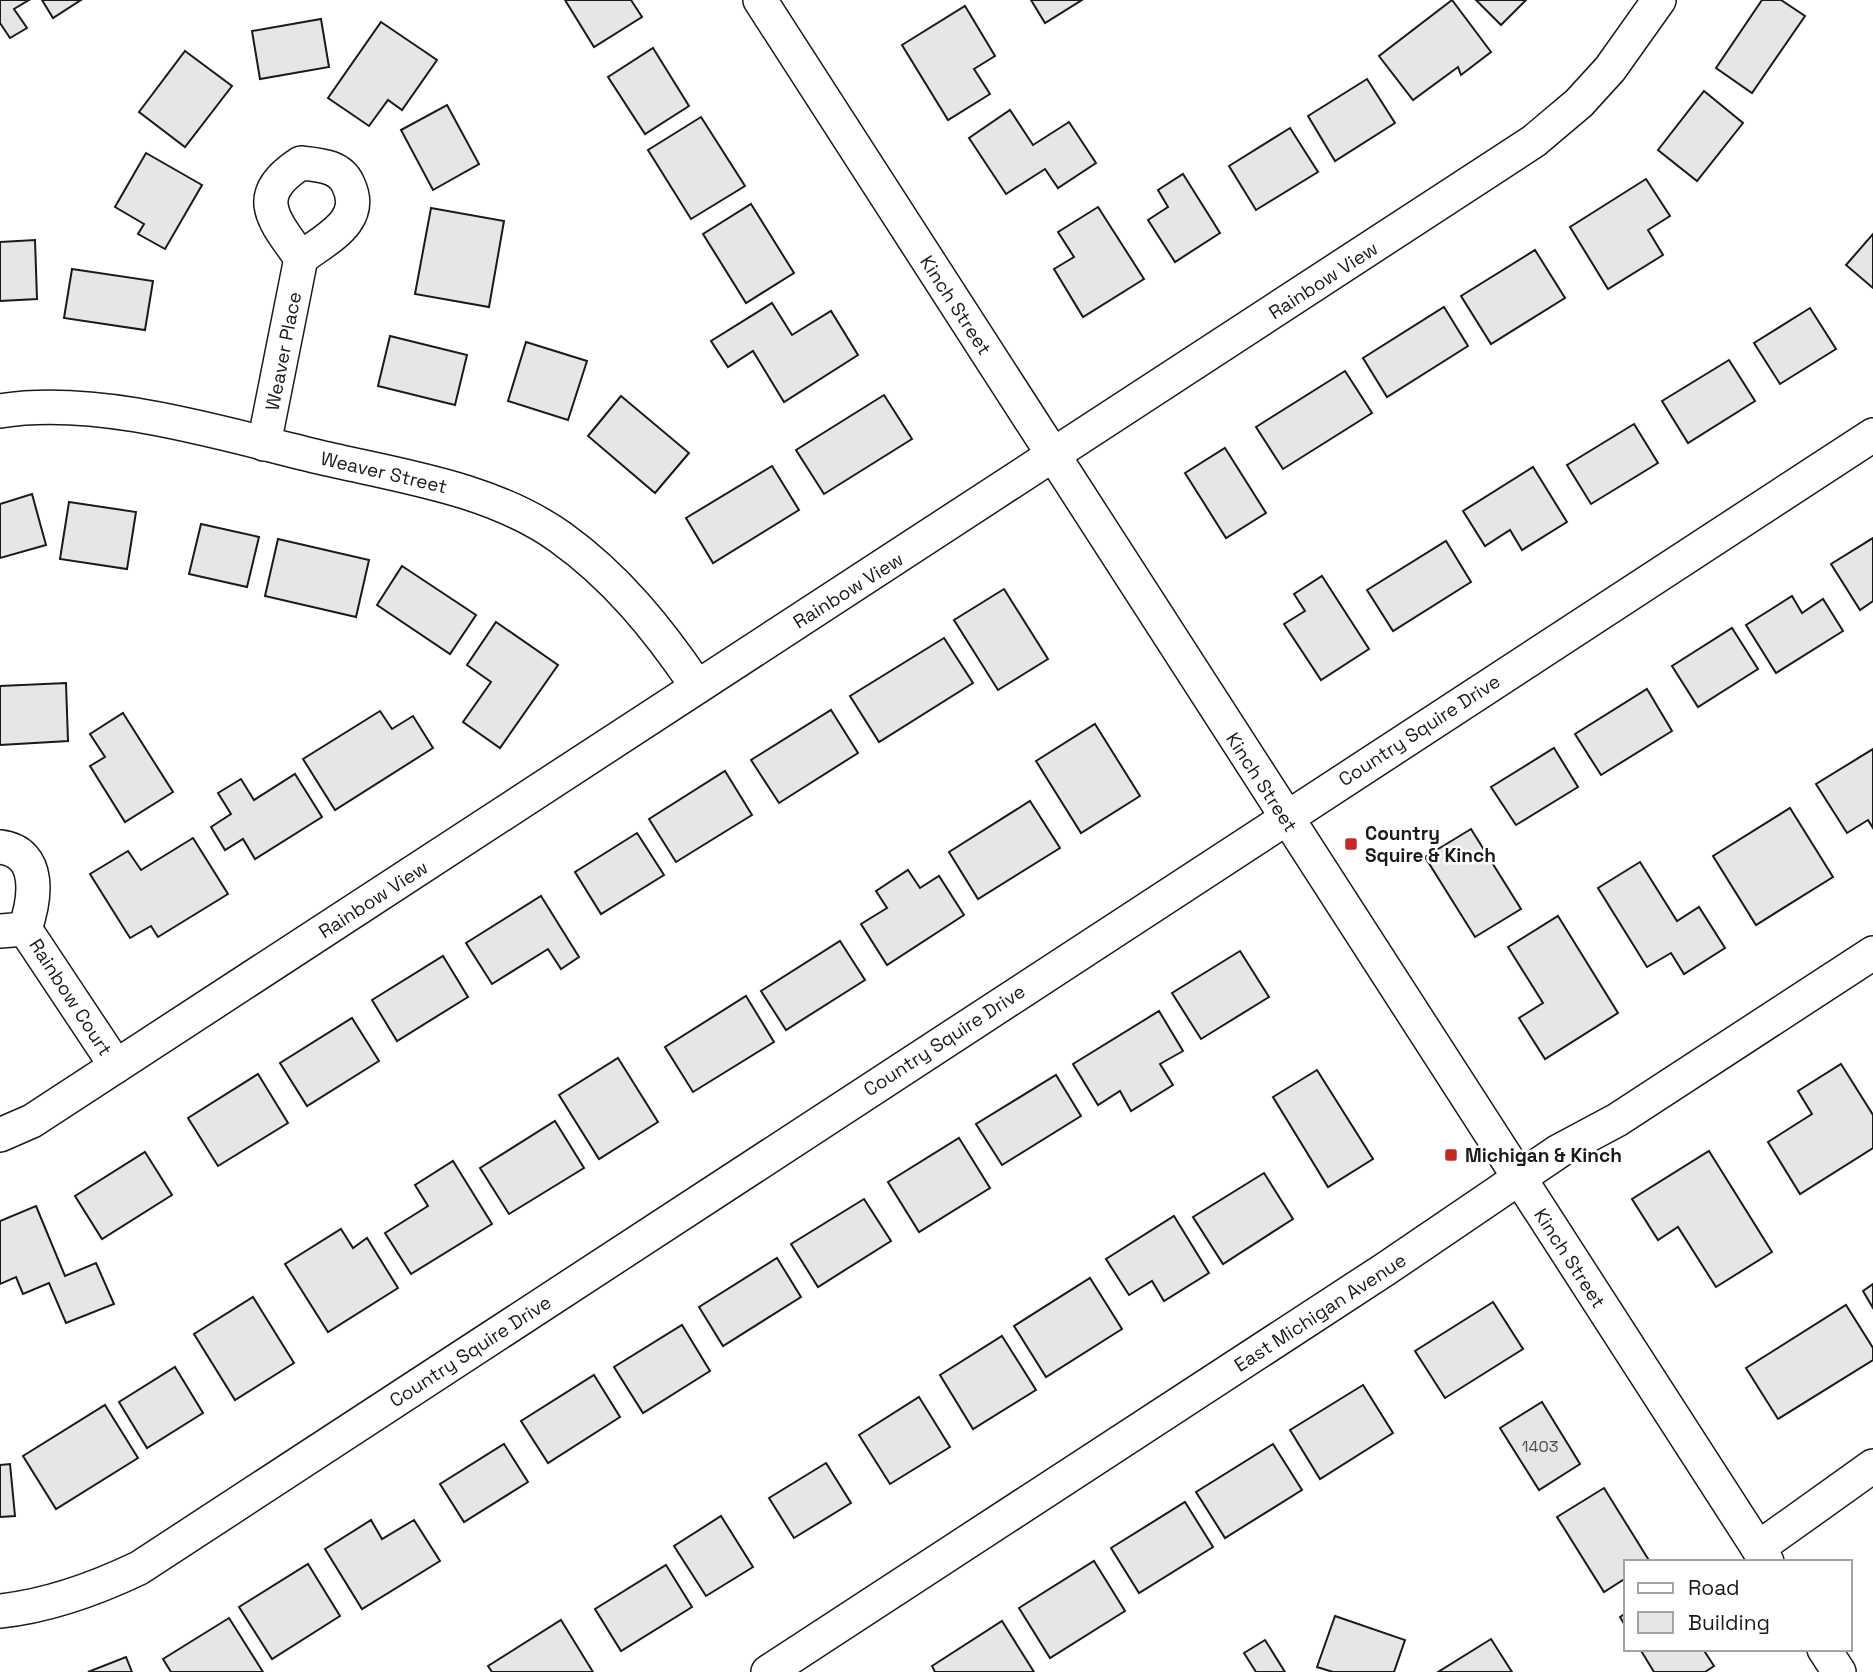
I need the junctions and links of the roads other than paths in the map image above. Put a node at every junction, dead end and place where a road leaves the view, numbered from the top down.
1 (1659, 0) edge
2 (770, 3) edge
3 (301, 258) dead end
4 (0, 411) edge
5 (1873, 435) edge
6 (264, 444) junction
7 (1052, 455) junction
8 (696, 685) junction
9 (1285, 817) junction
10 (0, 847) edge
11 (13, 930) edge
12 (1873, 953) edge
13 (116, 1066) junction
14 (0, 1135) edge
15 (1520, 1180) junction
16 (1873, 1466) edge
17 (1763, 1555) edge
18 (0, 1611) edge
19 (1825, 1651) edge
20 (768, 1672) edge
21 (1839, 1672) edge

1 - 7 street, Rainbow View
2 - 7 street, Kinch Street
3 - 6 street, Weaver Place
4 - 6 street, Weaver Street
5 - 9 street, Country Squire Drive
6 - 8 street, Weaver Street
7 - 8 street, Rainbow View
7 - 9 street, Kinch Street
8 - 13 street, Rainbow View
9 - 15 street, Kinch Street
9 - 18 street, Country Squire Drive
10 - 11 street, Rainbow Court
11 - 13 street, Rainbow Court
12 - 15 street, East Michigan Avenue
13 - 14 street, Rainbow View
15 - 17 street, Kinch Street
15 - 20 street, East Michigan Avenue
16 - 17 street
19 - 21 street

